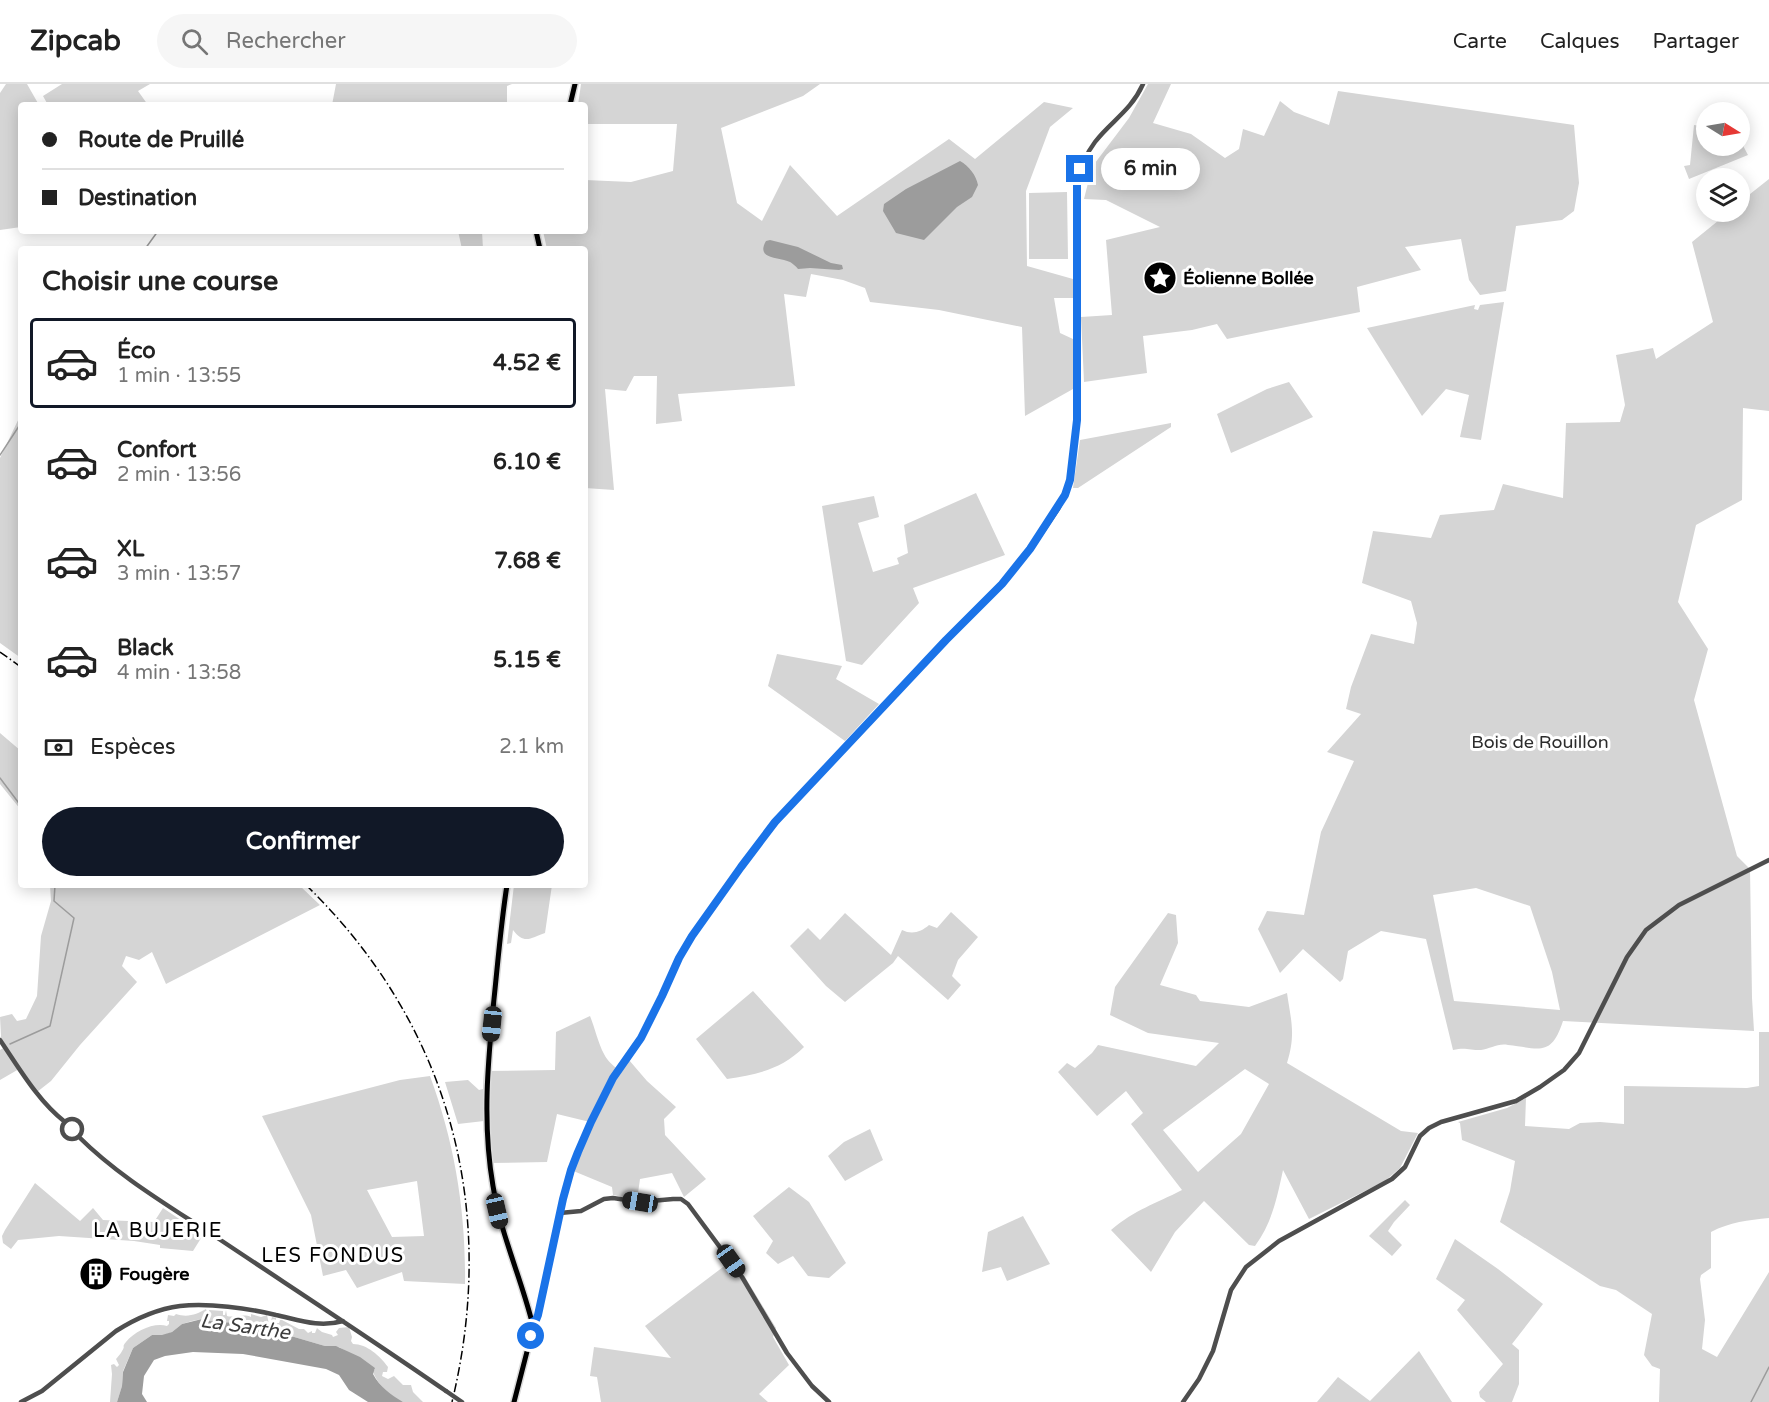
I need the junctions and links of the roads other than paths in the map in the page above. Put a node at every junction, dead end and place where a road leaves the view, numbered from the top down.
1 (575, 84) edge
2 (1143, 84) edge
3 (571, 102) edge
4 (1769, 860) edge
5 (507, 888) edge
6 (0, 1040) edge
7 (65, 1122) junction
8 (79, 1137) junction
9 (560, 1214) junction
10 (343, 1321) junction
11 (532, 1322) junction
12 (21, 1402) edge
13 (462, 1402) edge
14 (514, 1402) edge
15 (829, 1402) edge
16 (1183, 1402) edge

1 - 3 main road
2 - 9 street
4 - 16 street
5 - 11 main road
6 - 7 street
7 - 8 street
7 - 8 street
8 - 10 street
9 - 11 street
9 - 15 street
10 - 12 street
10 - 13 street, bridge
11 - 14 main road

